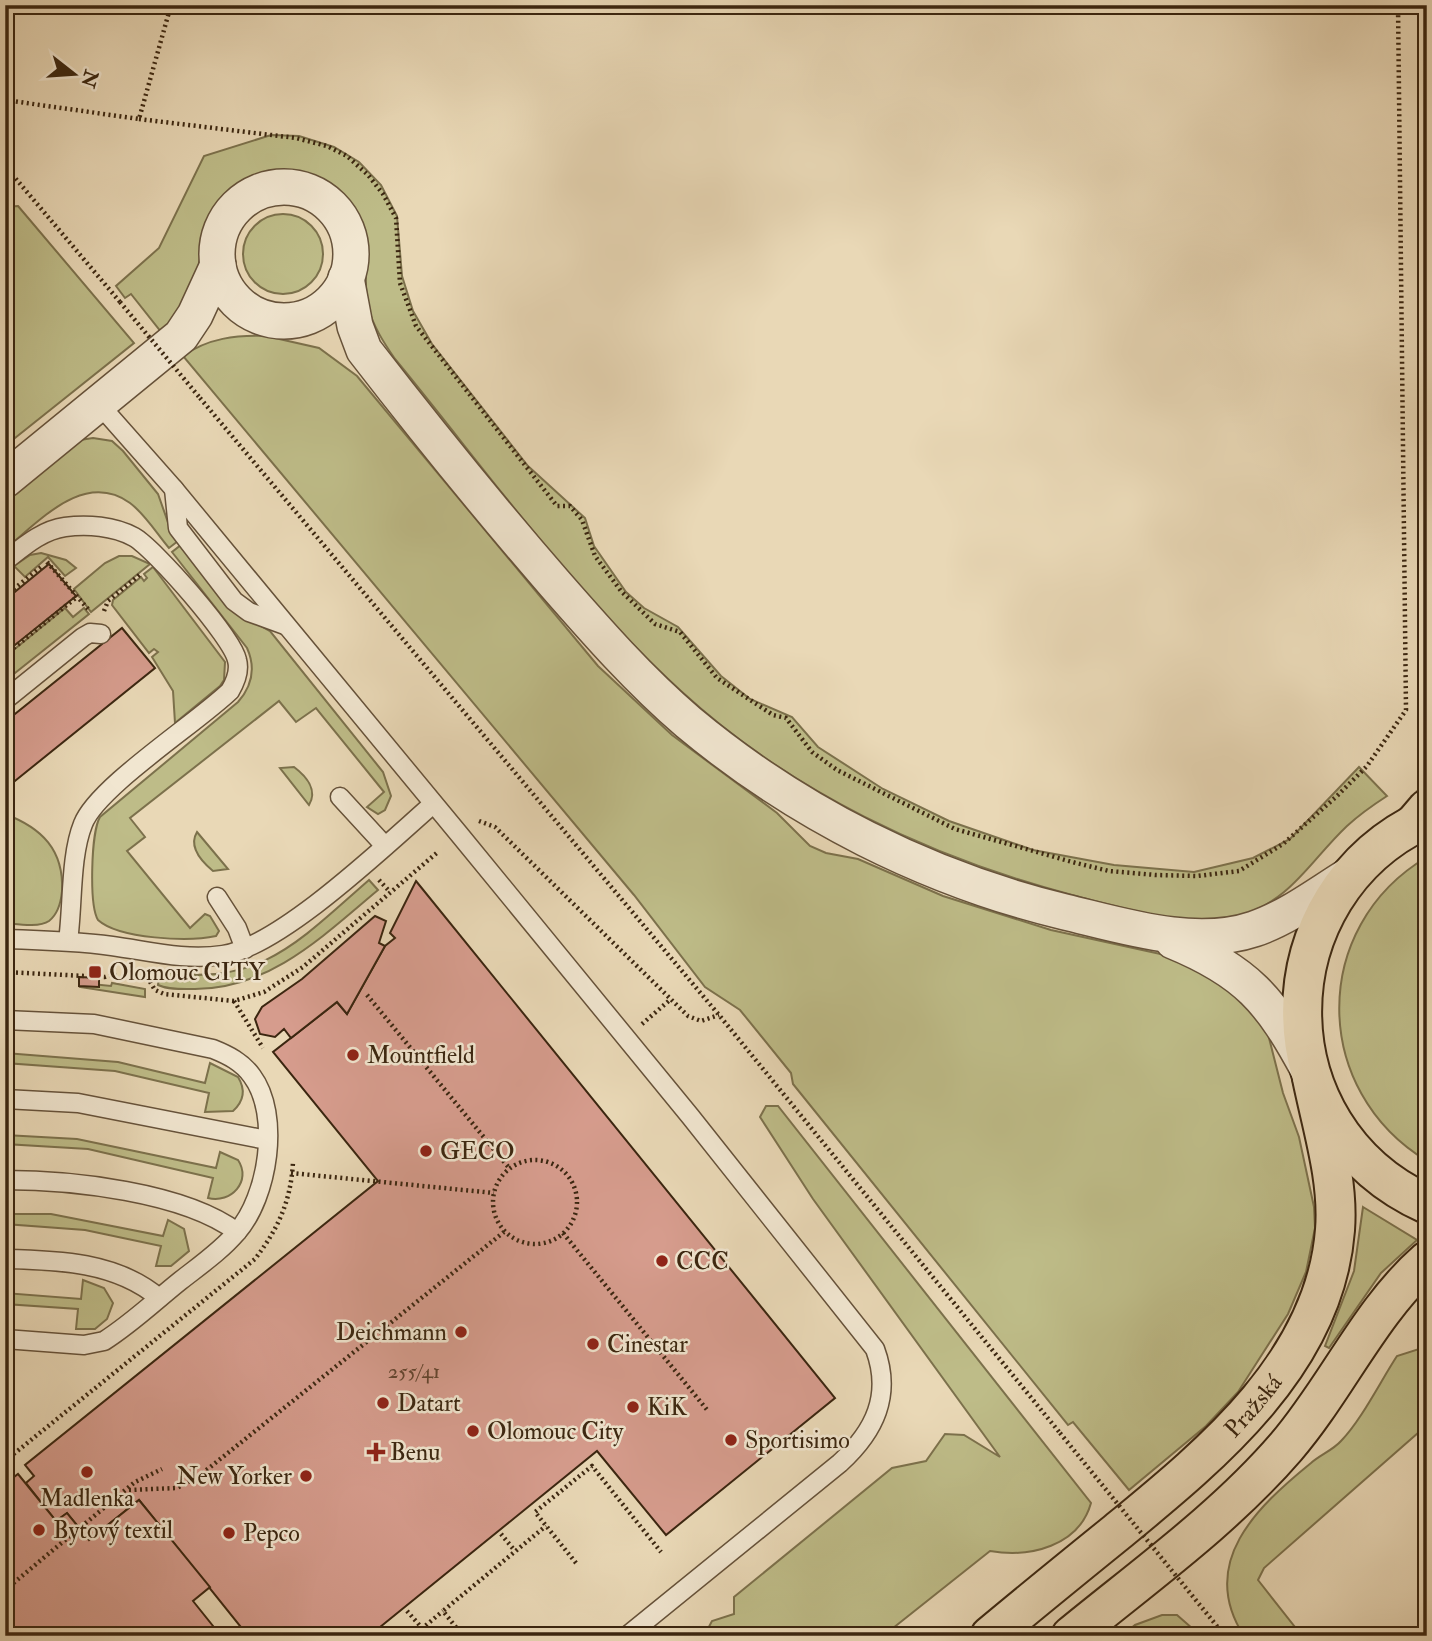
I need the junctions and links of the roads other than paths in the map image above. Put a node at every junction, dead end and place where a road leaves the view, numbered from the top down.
1 (218, 265) junction
2 (346, 278) junction
3 (274, 318) junction
4 (181, 336) junction
5 (364, 350) junction
6 (98, 403) junction
7 (5, 480) edge
8 (5, 561) edge
9 (101, 634) dead end
10 (5, 700) edge
11 (340, 797) dead end
12 (433, 804) junction
13 (1423, 817) edge
14 (385, 846) junction
15 (1356, 871) junction
16 (217, 897) dead end
17 (1147, 930) junction
18 (5, 939) edge
19 (68, 941) junction
20 (245, 949) junction
21 (5, 1020) edge
22 (1312, 1078) junction
23 (5, 1099) edge
24 (267, 1140) junction
25 (5, 1180) edge
26 (1427, 1204) edge
27 (237, 1232) junction
28 (5, 1259) edge
29 (1427, 1261) edge
30 (159, 1298) junction
31 (5, 1339) edge
32 (627, 1636) edge
33 (990, 1636) edge
34 (1071, 1636) edge

1 - 2 street
1 - 3 street
1 - 4 street
2 - 3 street
2 - 5 street
3 - 4 street
3 - 5 street
4 - 6 street
5 - 17 street
6 - 7 street
6 - 12 lane
8 - 19 lane
9 - 10 lane
11 - 14 lane
12 - 14 lane
12 - 32 lane
13 - 15 main road
14 - 20 lane
15 - 17 street
15 - 22 main road
16 - 20 lane
17 - 22 street
18 - 19 lane
19 - 20 lane
21 - 24 lane
22 - 26 main road
22 - 33 main road, Pražská
23 - 24 lane
24 - 27 lane
25 - 27 lane
27 - 30 lane
28 - 30 lane
29 - 34 main road
30 - 31 lane

